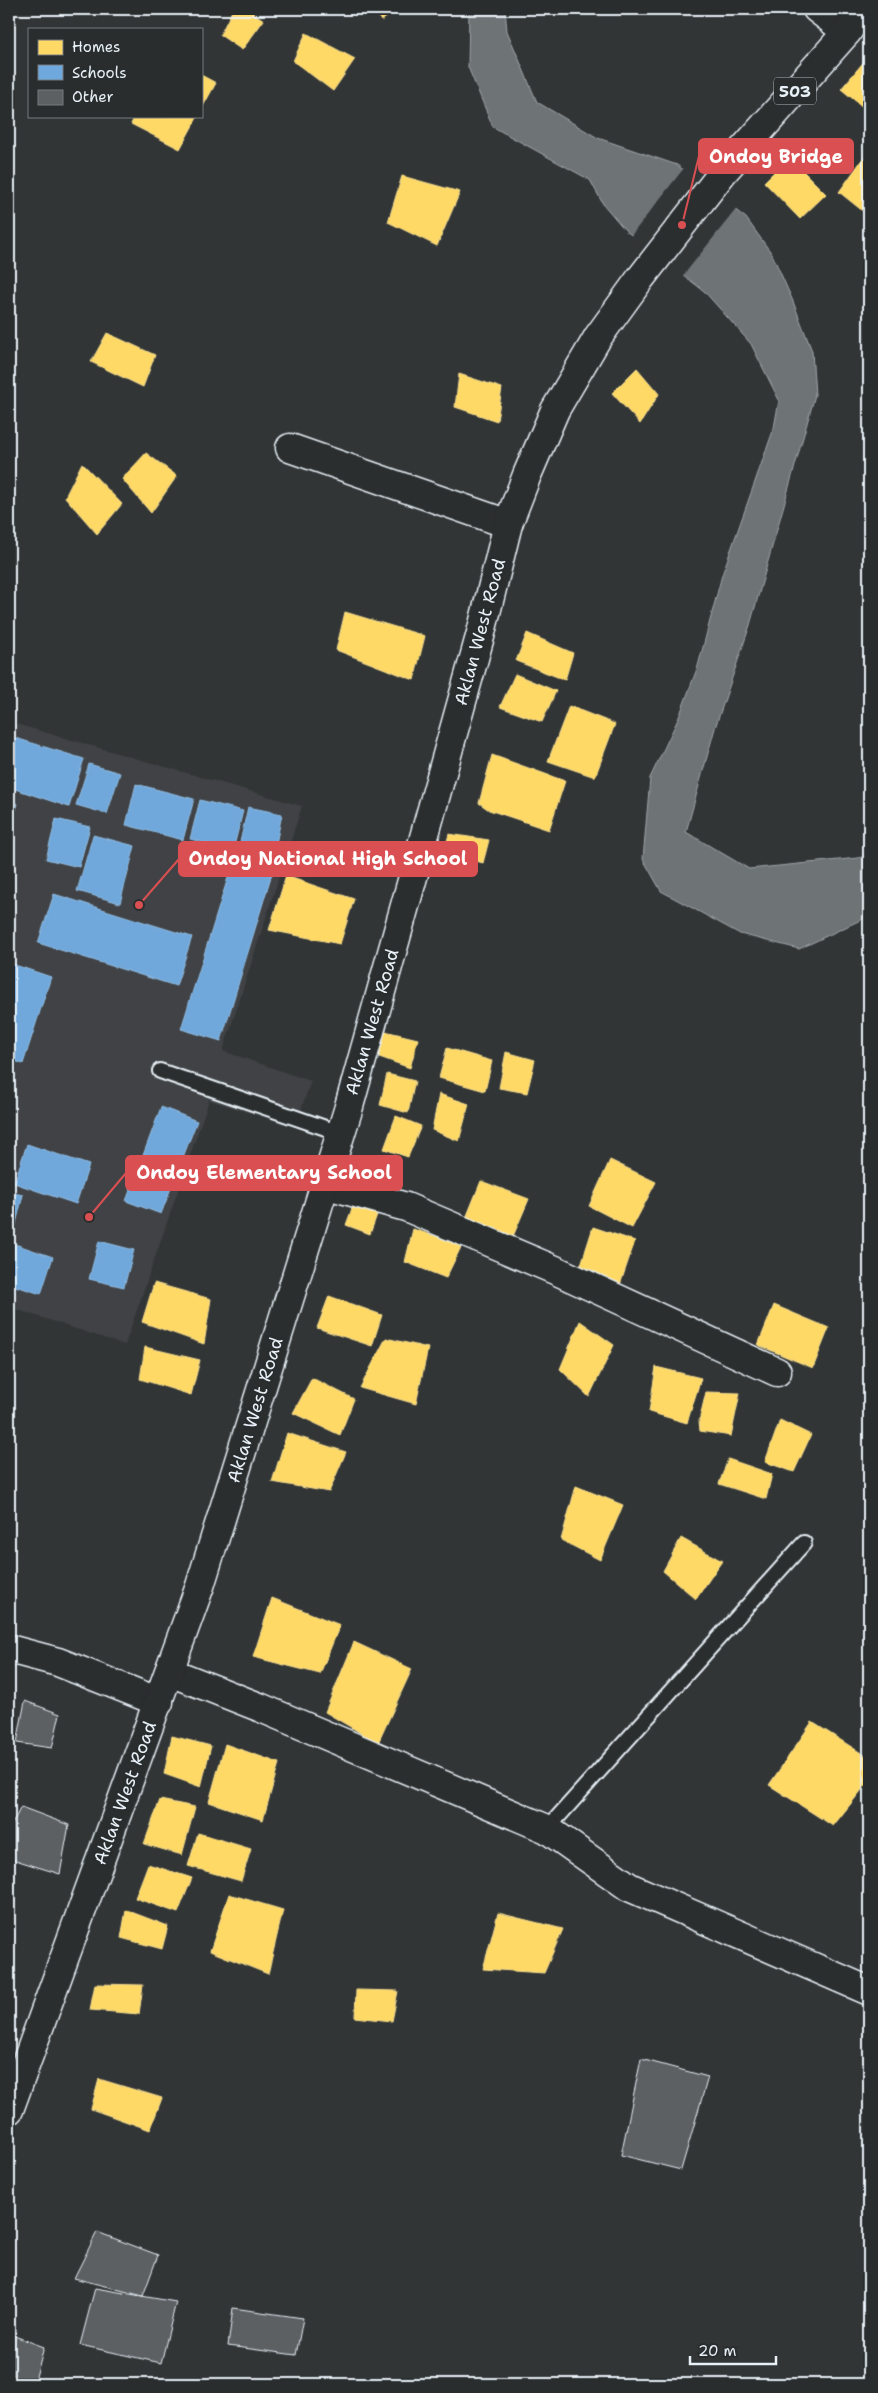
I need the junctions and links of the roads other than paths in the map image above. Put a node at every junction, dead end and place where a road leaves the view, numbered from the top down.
1 (817, 9) edge
2 (863, 9) edge
3 (846, 32) junction
4 (290, 448) dead end
5 (508, 524) junction
6 (160, 1071) dead end
7 (340, 1133) junction
8 (324, 1184) junction
9 (777, 1372) dead end
10 (804, 1543) dead end
11 (9, 1649) edge
12 (170, 1672) junction
13 (159, 1702) junction
14 (547, 1829) junction
15 (869, 1991) edge
16 (9, 2110) edge

1 - 3 main road
2 - 3 main road, Aklan West Road / 503
3 - 5 main road, Aklan West Road / 503
4 - 5 main road
5 - 7 main road, Aklan West Road / 503
6 - 7 lane
7 - 8 main road, Aklan West Road / 503
8 - 9 main road
8 - 12 main road, Aklan West Road / 503
10 - 14 lane
11 - 13 main road
12 - 13 main road, Aklan West Road / 503
12 - 14 main road
13 - 16 main road, Aklan West Road / 503
14 - 15 main road

